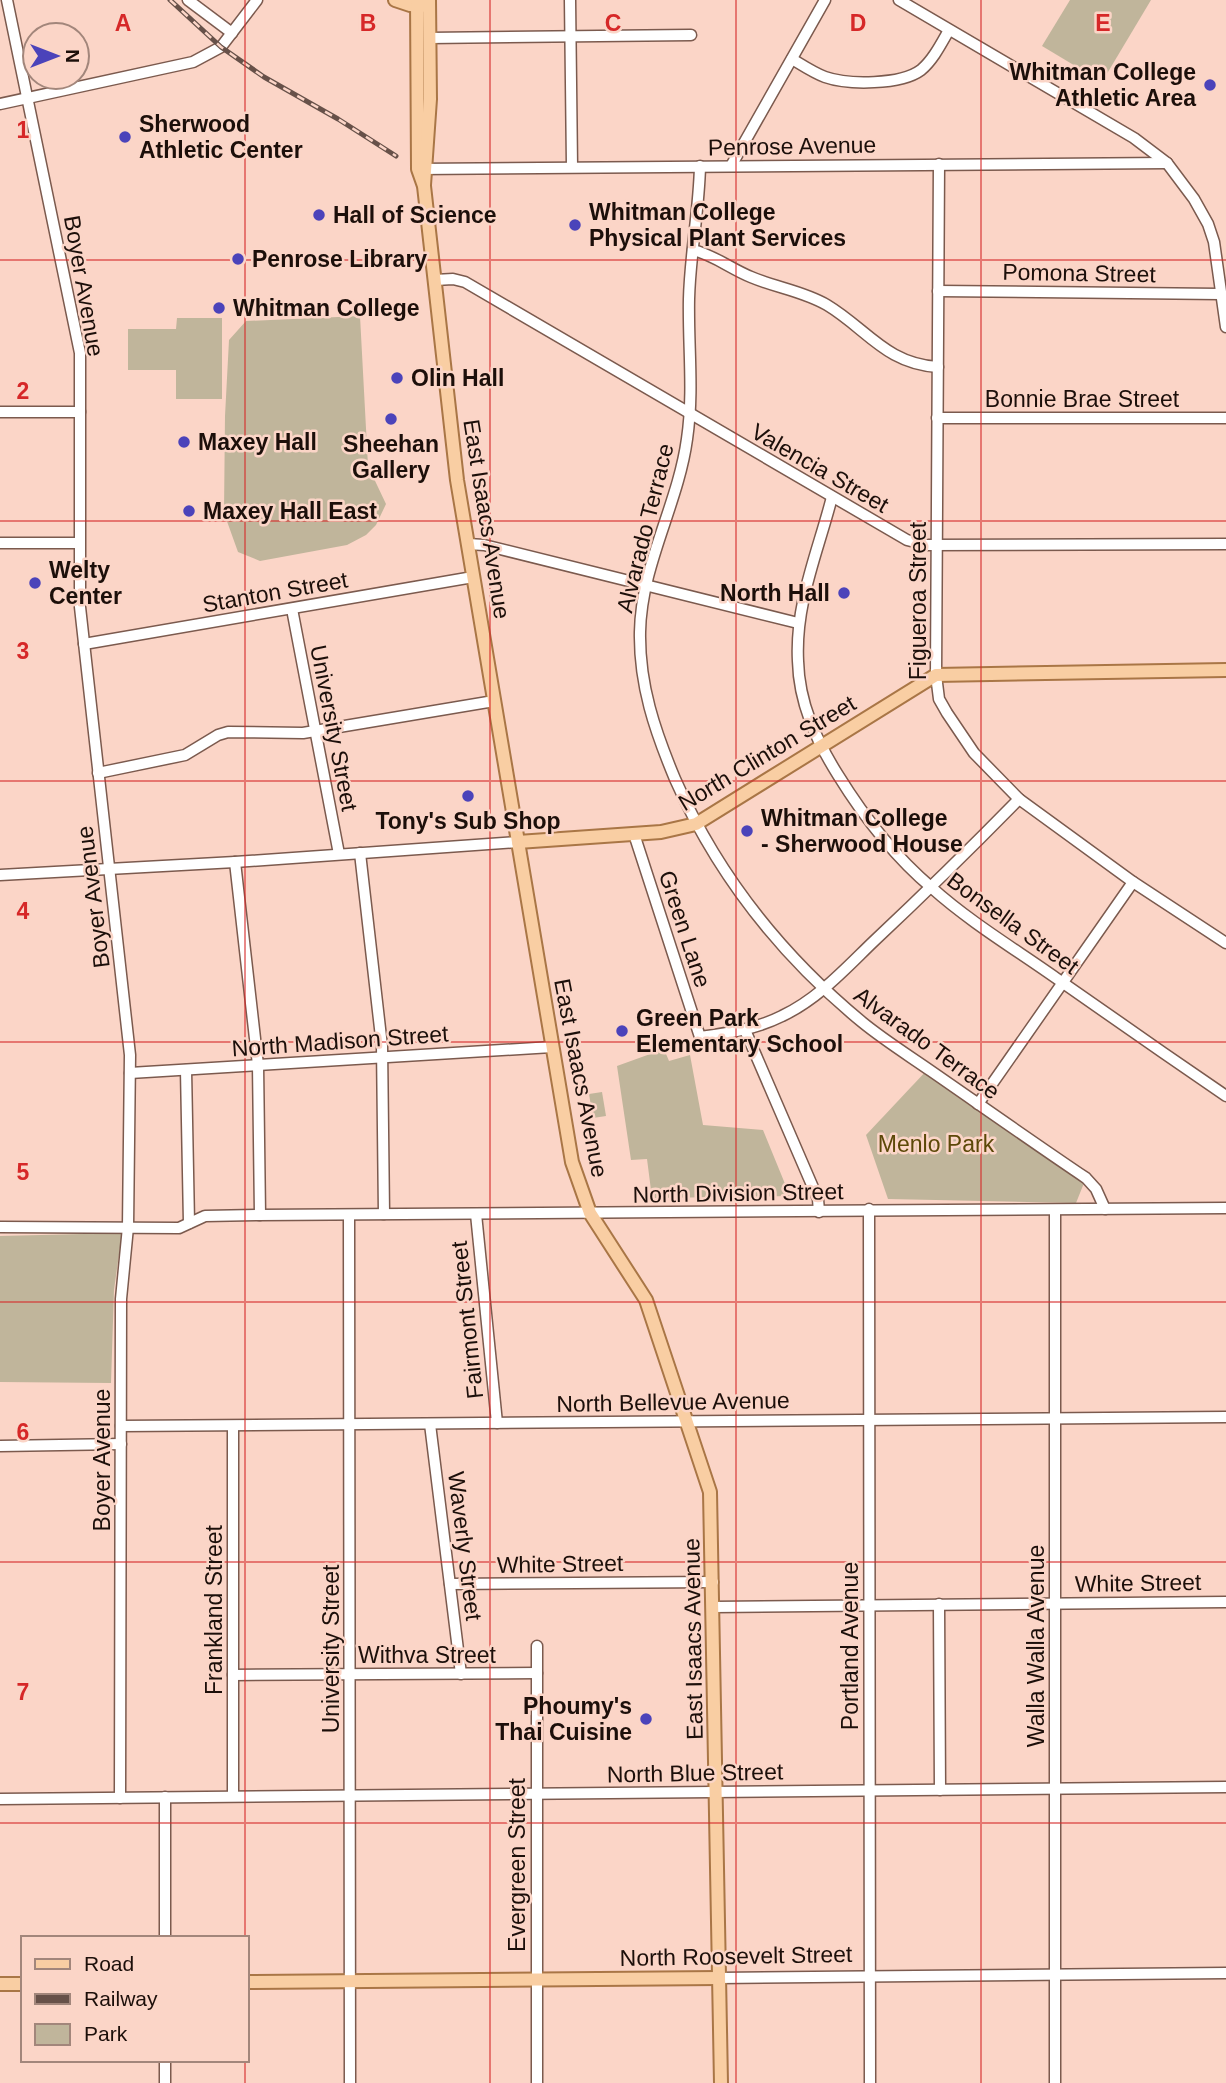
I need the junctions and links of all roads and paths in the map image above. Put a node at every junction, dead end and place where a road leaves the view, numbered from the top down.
1 (7, 0) edge
2 (188, 0) edge
3 (257, 0) edge
4 (395, 0) edge
5 (570, 0) edge
6 (825, 0) edge
7 (899, 0) edge
8 (423, 3) edge
9 (949, 30) junction
10 (232, 33) junction
11 (691, 35) dead end
12 (571, 36) junction
13 (429, 38) junction
14 (792, 59) junction
15 (27, 98) junction
16 (0, 104) edge
17 (1167, 163) junction
18 (939, 164) junction
19 (572, 166) junction
20 (701, 166) junction
21 (731, 166) junction
22 (422, 169) junction
23 (693, 250) junction
24 (1222, 266) edge
25 (435, 280) junction
26 (939, 291) junction
27 (1220, 294) junction
28 (1226, 327) edge
29 (938, 367) junction
30 (0, 412) edge
31 (80, 412) junction
32 (690, 414) junction
33 (937, 418) junction
34 (1226, 418) edge
35 (832, 497) junction
36 (79, 542) junction
37 (0, 543) edge
38 (468, 544) junction
39 (1226, 544) edge
40 (937, 545) junction
41 (473, 577) junction
42 (646, 585) junction
43 (292, 609) junction
44 (798, 623) junction
45 (84, 644) junction
46 (1226, 670) edge
47 (936, 675) junction
48 (494, 701) junction
49 (315, 731) junction
50 (821, 747) junction
51 (98, 773) junction
52 (1019, 799) junction
53 (696, 824) junction
54 (634, 834) junction
55 (518, 842) junction
56 (360, 853) junction
57 (339, 854) junction
58 (235, 862) junction
59 (109, 868) junction
60 (0, 875) edge
61 (1133, 882) junction
62 (931, 888) junction
63 (1226, 943) edge
64 (1063, 983) junction
65 (824, 988) junction
66 (745, 1030) junction
67 (552, 1047) junction
68 (383, 1058) junction
69 (258, 1065) junction
70 (186, 1070) junction
71 (130, 1073) junction
72 (1226, 1096) edge
73 (978, 1104) junction
74 (1226, 1208) edge
75 (869, 1209) junction
76 (1105, 1209) junction
77 (1055, 1210) junction
78 (819, 1212) junction
79 (590, 1213) junction
80 (384, 1214) junction
81 (476, 1214) junction
82 (260, 1215) junction
83 (349, 1215) junction
84 (189, 1223) junction
85 (0, 1227) edge
86 (128, 1227) junction
87 (1226, 1417) edge
88 (1055, 1418) junction
89 (869, 1420) junction
90 (688, 1422) junction
91 (497, 1423) junction
92 (349, 1424) junction
93 (430, 1424) junction
94 (121, 1426) junction
95 (233, 1426) junction
96 (121, 1444) junction
97 (0, 1446) edge
98 (713, 1581) junction
99 (450, 1584) junction
100 (1226, 1602) edge
101 (1055, 1603) junction
102 (870, 1605) junction
103 (939, 1605) junction
104 (714, 1607) junction
105 (537, 1646) dead end
106 (537, 1673) junction
107 (350, 1674) junction
108 (461, 1674) junction
109 (233, 1675) junction
110 (1226, 1787) edge
111 (1055, 1789) junction
112 (940, 1790) junction
113 (870, 1791) junction
114 (716, 1792) junction
115 (537, 1794) junction
116 (233, 1795) junction
117 (351, 1795) junction
118 (165, 1797) junction
119 (120, 1798) junction
120 (0, 1799) edge
121 (165, 1936) edge
122 (1226, 1973) edge
123 (1055, 1974) junction
124 (870, 1976) junction
125 (719, 1978) junction
126 (537, 1979) junction
127 (350, 1981) junction
128 (248, 1982) edge
129 (0, 1984) edge
130 (21, 1984) edge
131 (165, 2062) edge
132 (165, 2083) edge
133 (350, 2083) edge
134 (537, 2083) edge
135 (721, 2083) edge
136 (870, 2083) edge
137 (1055, 2083) edge

1 - 15 street, Boyer Avenue
2 - 10 street
3 - 10 street
4 - 8 main road
5 - 12 street
6 - 14 street
7 - 9 street
8 - 13 main road, East Isaacs Avenue
8 - 22 main road, East Isaacs Avenue
9 - 14 street
9 - 17 street
10 - 15 street
11 - 12 street
12 - 13 street
12 - 19 street
13 - 22 main road, East Isaacs Avenue
14 - 21 street
15 - 16 street
15 - 31 street, Boyer Avenue
17 - 18 street, Penrose Avenue
17 - 24 street
18 - 21 street, Penrose Avenue
18 - 26 street, Figueroa Street
19 - 20 street, Penrose Avenue
19 - 22 street, Penrose Avenue
20 - 21 street, Penrose Avenue
20 - 23 street, Alvarado Terrace
22 - 25 main road, East Isaacs Avenue
23 - 29 street
23 - 32 street, Alvarado Terrace
24 - 27 street
25 - 32 street, Valencia Street
25 - 38 main road, East Isaacs Avenue
26 - 27 street, Pomona Street
26 - 29 street, Figueroa Street
27 - 28 street
29 - 33 street, Figueroa Street
30 - 31 street
31 - 36 street, Boyer Avenue
32 - 35 street, Valencia Street
32 - 42 street, Alvarado Terrace
33 - 34 street, Bonnie Brae Street
33 - 40 street, Figueroa Street
35 - 40 street, Valencia Street
35 - 44 street, Bonsella Street
36 - 37 street
36 - 45 street, Boyer Avenue
38 - 41 main road, East Isaacs Avenue
38 - 42 street
39 - 40 street, Valencia Street
40 - 47 street, Figueroa Street
41 - 43 street, Stanton Street
41 - 48 main road, East Isaacs Avenue
42 - 44 street
42 - 53 street, Alvarado Terrace
43 - 45 street, Stanton Street
43 - 49 street, University Street
44 - 50 street, Bonsella Street
45 - 51 street, Boyer Avenue
46 - 47 main road
47 - 50 main road, North Clinton Street
47 - 52 street, Figueroa Street
48 - 49 street
48 - 55 main road, East Isaacs Avenue
49 - 51 street
49 - 57 street, University Street
50 - 53 main road, North Clinton Street
50 - 62 street, Bonsella Street
51 - 59 street, Boyer Avenue
52 - 61 street, Figueroa Street
52 - 62 street
53 - 54 main road, North Clinton Street
53 - 65 street, Alvarado Terrace
54 - 55 main road, North Clinton Street
54 - 66 street, Green Lane
55 - 56 street, North Clinton Street
55 - 67 main road, East Isaacs Avenue
56 - 57 street, North Clinton Street
56 - 68 street
57 - 58 street, North Clinton Street
58 - 59 street, North Clinton Street
58 - 69 street
59 - 60 street, North Clinton Street
59 - 71 street, Boyer Avenue
61 - 63 street, Figueroa Street
61 - 64 street
62 - 64 street, Bonsella Street
62 - 65 street
64 - 72 street, Bonsella Street
64 - 73 street
65 - 66 street
65 - 73 street, Alvarado Terrace
66 - 78 street
67 - 68 street, North Madison Street
67 - 79 main road, East Isaacs Avenue
68 - 69 street, North Madison Street
68 - 80 street
69 - 70 street, North Madison Street
69 - 82 street
70 - 71 street, North Madison Street
70 - 84 street
71 - 86 street, Boyer Avenue
73 - 76 street, Alvarado Terrace
74 - 76 street, North Division Street
75 - 77 street, North Division Street
75 - 78 street, North Division Street
75 - 89 street, Portland Avenue
76 - 77 street, North Division Street
77 - 88 street, Walla Walla Avenue
78 - 79 street, North Division Street
79 - 81 street, North Division Street
79 - 90 main road, East Isaacs Avenue
80 - 81 street, North Division Street
80 - 83 street, North Division Street
81 - 91 street, Fairmont Street
82 - 83 street, North Division Street
82 - 84 street, North Division Street
83 - 92 street, University Street
84 - 86 street, North Division Street
85 - 86 street, North Division Street
86 - 94 street, Boyer Avenue
87 - 88 street, North Bellevue Avenue
88 - 89 street, North Bellevue Avenue
88 - 101 street, Walla Walla Avenue
89 - 90 street, North Bellevue Avenue
89 - 102 street, Portland Avenue
90 - 91 street, North Bellevue Avenue
90 - 98 main road, East Isaacs Avenue
91 - 93 street, North Bellevue Avenue
92 - 93 street, North Bellevue Avenue
92 - 95 street, North Bellevue Avenue
92 - 107 street, University Street
93 - 99 street, Waverly Street
94 - 95 street, North Bellevue Avenue
94 - 96 street, Boyer Avenue
95 - 109 street, Frankland Street
96 - 97 street
96 - 119 street, Boyer Avenue
98 - 99 street, White Street
98 - 104 main road, East Isaacs Avenue
99 - 108 street, Waverly Street
100 - 101 street, White Street
101 - 103 street, White Street
101 - 111 street, Walla Walla Avenue
102 - 103 street, White Street
102 - 104 street, White Street
102 - 113 street, Portland Avenue
103 - 112 street
104 - 114 main road, East Isaacs Avenue
105 - 106 street, Evergreen Street
106 - 108 street, Withva Street
106 - 115 street, Evergreen Street
107 - 108 street, Withva Street
107 - 109 street, Withva Street
107 - 117 street, University Street
109 - 116 street, Frankland Street
110 - 111 street, North Blue Street
111 - 112 street, North Blue Street
111 - 123 street, Walla Walla Avenue
112 - 113 street, North Blue Street
113 - 114 street, North Blue Street
113 - 124 street, Portland Avenue
114 - 115 street, North Blue Street
114 - 125 main road, East Isaacs Avenue
115 - 117 street, North Blue Street
115 - 126 street, Evergreen Street
116 - 117 street, North Blue Street
116 - 118 street, North Blue Street
117 - 127 street, University Street
118 - 119 street, North Blue Street
118 - 121 street
119 - 120 street, North Blue Street
122 - 123 street, North Roosevelt Street
123 - 124 street, North Roosevelt Street
123 - 137 street, Walla Walla Avenue
124 - 125 street, North Roosevelt Street
124 - 136 street, Portland Avenue
125 - 126 main road, North Roosevelt Street
125 - 135 main road, East Isaacs Avenue
126 - 127 main road, North Roosevelt Street
126 - 134 street, Evergreen Street
127 - 128 main road, North Roosevelt Street
127 - 133 street, University Street
129 - 130 main road
131 - 132 street

